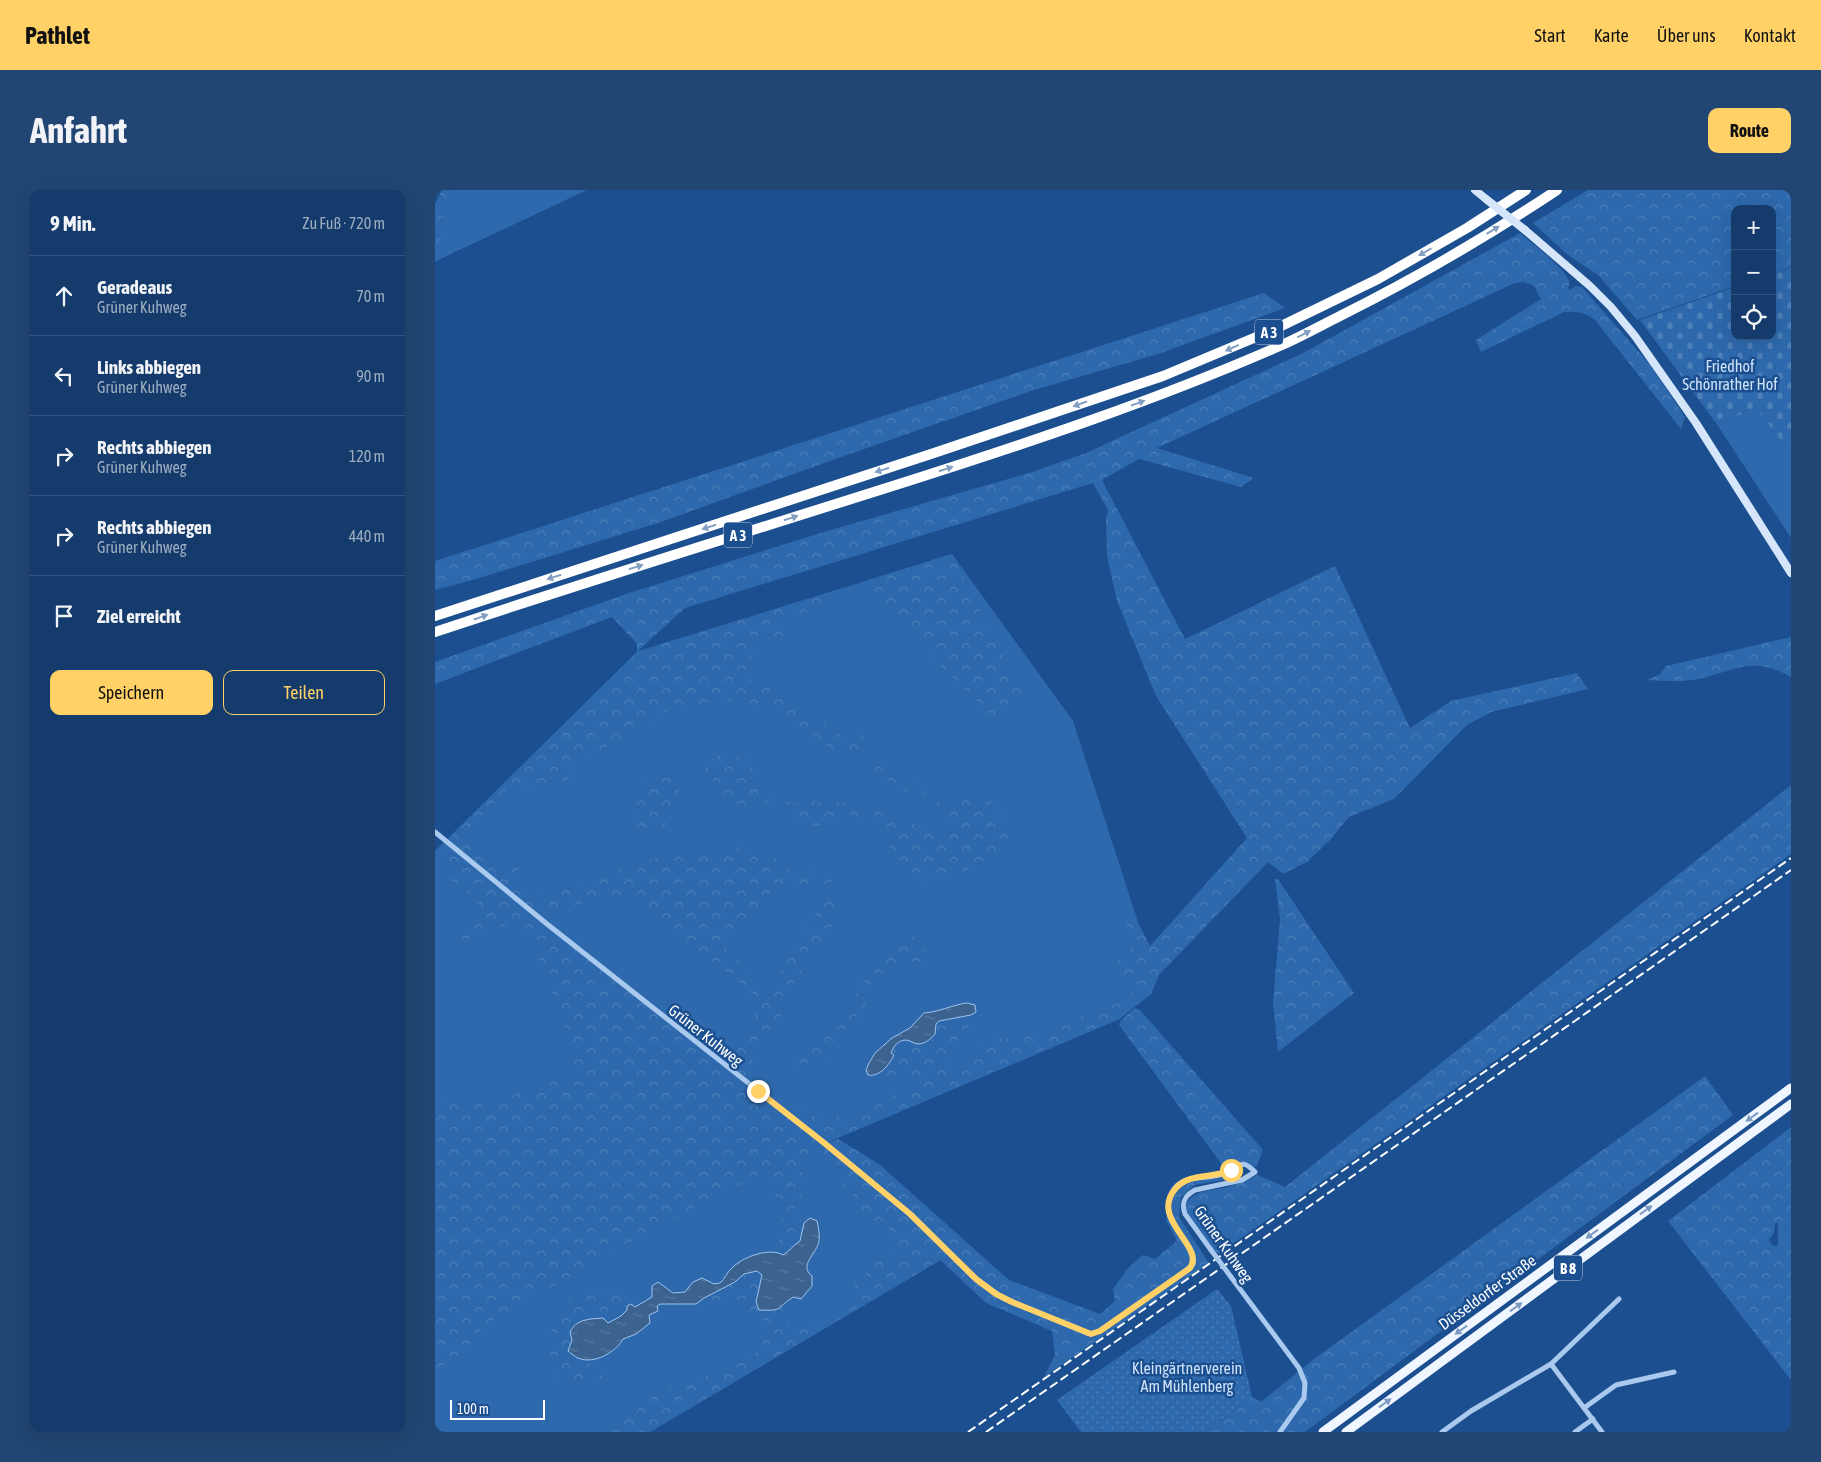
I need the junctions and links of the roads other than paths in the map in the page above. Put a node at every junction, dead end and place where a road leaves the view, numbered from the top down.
1 (1475, 190) edge
2 (1526, 190) edge
3 (1557, 190) edge
4 (1791, 573) edge
5 (435, 616) edge
6 (435, 632) edge
7 (435, 832) edge
8 (1791, 1088) edge
9 (1791, 1104) edge
10 (1619, 1298) dead end
11 (1551, 1364) junction
12 (1674, 1372) dead end
13 (1585, 1408) junction
14 (1593, 1419) junction
15 (1280, 1432) edge
16 (1323, 1432) edge
17 (1346, 1432) edge
18 (1442, 1432) edge
19 (1575, 1432) edge
20 (1602, 1432) edge

1 - 4 main road, bridge
2 -> 5 highway, A 3
6 -> 3 highway, A 3
7 - 15 street, Grüner Kuhweg, bridge
8 -> 16 main road, Düsseldorfer Straße / B 8
17 -> 9 main road, Düsseldorfer Straße / B 8
10 - 11 street
11 - 13 street
11 - 18 street
12 - 13 street
13 - 14 street
14 - 19 street
14 - 20 street

